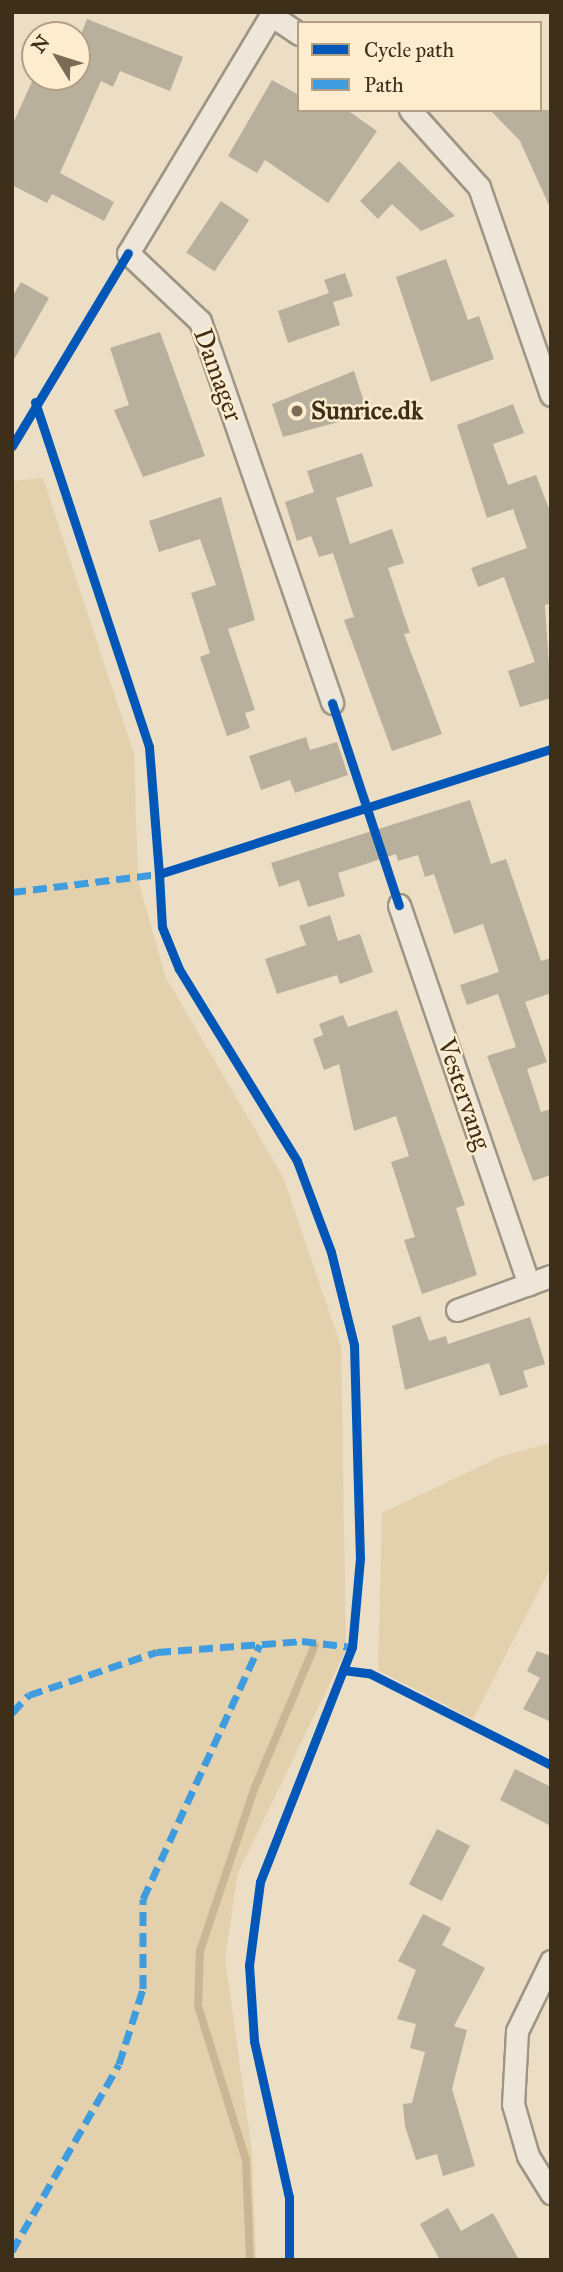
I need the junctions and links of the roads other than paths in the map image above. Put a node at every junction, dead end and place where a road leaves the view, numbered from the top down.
1 (272, 14) edge
2 (297, 33) edge
3 (412, 112) edge
4 (551, 395) edge
5 (332, 703) dead end
6 (399, 905) dead end
7 (551, 1276) edge
8 (529, 1284) junction
9 (457, 1310) dead end
10 (551, 1961) edge
11 (551, 2193) edge

1 - 2 street, Damager
1 - 5 street, Damager
3 - 4 street
6 - 8 street, Vestervang
7 - 8 street
8 - 9 street
10 - 11 street

